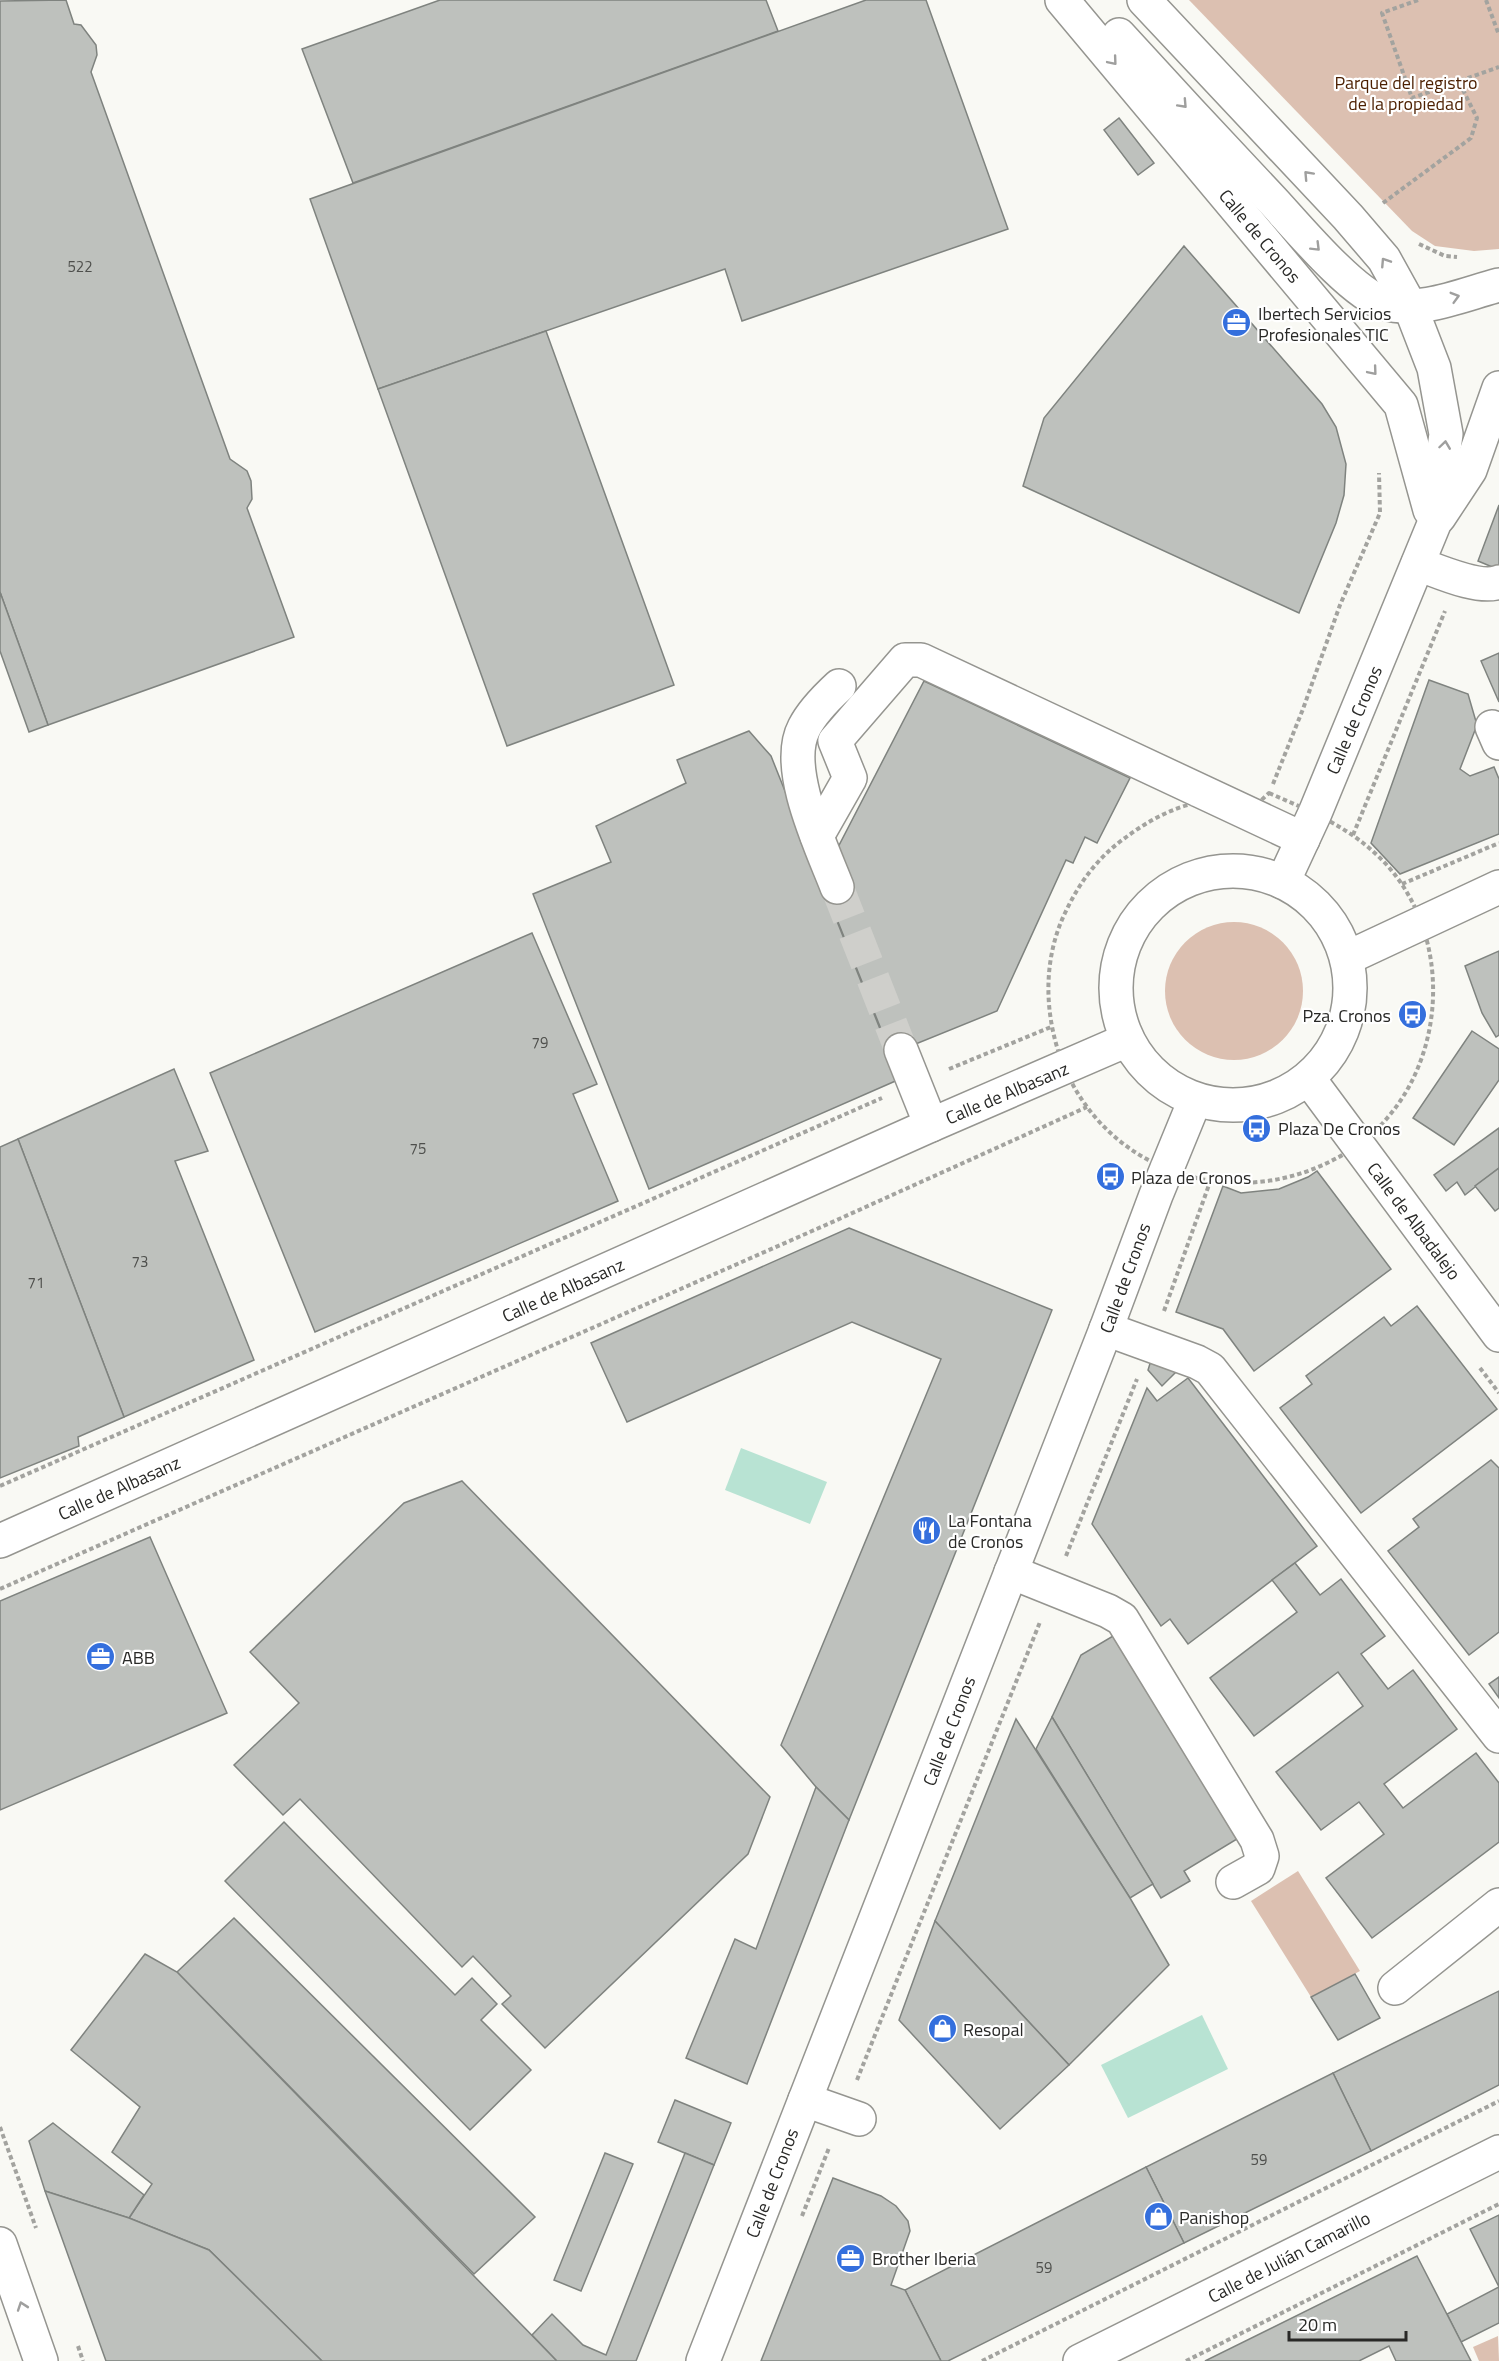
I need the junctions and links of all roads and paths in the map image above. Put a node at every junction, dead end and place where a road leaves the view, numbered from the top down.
1 (1062, 0) edge
2 (1086, 0) edge
3 (1144, 0) edge
4 (1418, 0) edge
5 (1486, 0) edge
6 (1497, 22) edge
7 (1499, 35) edge
8 (1499, 68) edge
9 (1459, 82) junction
10 (1381, 205) dead end
11 (1412, 240) dead end
12 (1466, 258) dead end
13 (1499, 285) edge
14 (1410, 306) junction
15 (1499, 388) edge
16 (1379, 470) dead end
17 (1434, 524) junction
18 (1418, 564) junction
19 (1457, 577) junction
20 (1499, 582) edge
21 (839, 686) dead end
22 (1269, 793) junction
23 (1221, 800) junction
24 (1309, 826) junction
25 (1353, 835) junction
26 (817, 836) junction
27 (1499, 843) edge
28 (1283, 882) junction
29 (1402, 884) junction
30 (1499, 886) edge
31 (837, 887) tunnel mouth
32 (1421, 922) junction
33 (1347, 958) junction
34 (1051, 1027) junction
35 (1127, 1040) junction
36 (901, 1050) tunnel mouth
37 (1064, 1069) junction
38 (1309, 1079) junction
39 (914, 1084) junction
40 (1195, 1100) junction
41 (1086, 1107) junction
42 (931, 1125) junction
43 (1357, 1145) junction
44 (1166, 1169) junction
45 (1210, 1182) junction
46 (1106, 1329) junction
47 (1499, 1335) edge
48 (1150, 1345) junction
49 (0, 1486) edge
50 (0, 1541) edge
51 (1011, 1572) junction
52 (0, 1589) edge
53 (1053, 1589) junction
54 (1499, 1736) edge
55 (1233, 1882) dead end
56 (1499, 1905) edge
57 (1395, 1988) dead end
58 (805, 2100) junction
59 (1499, 2101) edge
60 (851, 2116) junction
61 (1499, 2152) edge
62 (1499, 2204) edge
63 (800, 2221) dead end
64 (0, 2244) edge
65 (41, 2361) edge
66 (703, 2361) edge
67 (982, 2361) edge
68 (1080, 2361) edge
69 (1185, 2361) edge

1 -> 17 street, Calle de Cronos
2 -> 14 street, Calle de Cronos
14 -> 3 street, Calle de Cronos
4 - 9 path
5 - 6 path
6 - 7 path
8 - 9 path
9 - 10 path
11 - 12 path
14 -> 13 street
17 -> 14 street, Calle de Cronos
15 - 17 street
16 - 22 path
17 - 18 street, Calle de Cronos
18 - 19 street
18 - 24 street, Calle de Cronos
19 - 20 street
19 - 25 path
21 - 26 street
22 - 23 path
22 - 24 path
23 - 24 street
23 - 26 street
23 - 34 path
24 - 25 path
24 - 28 street, Calle de Cronos
25 - 29 path
26 - 31 street
27 - 29 path
28 - 33 street
28 - 35 street
29 - 32 path
30 - 32 street
32 - 33 street
32 - 43 path
33 - 38 street
34 - 37 path
34 - 39 path
35 - 37 street, Calle de Albasanz
35 - 40 street
36 - 39 street
37 - 41 path
37 - 42 street, Calle de Albasanz
38 - 40 street
38 - 43 street, Calle de Albadalejo
39 - 42 street
39 - 49 path
40 - 44 street, Calle de Cronos
41 - 44 path
41 - 52 path
42 - 50 street, Calle de Albasanz
43 - 45 path
43 - 47 street, Calle de Albadalejo
44 - 45 path
44 - 46 street, Calle de Cronos
45 - 48 path
46 - 48 street
46 - 51 street, Calle de Cronos
48 - 53 path
48 - 54 street
51 - 53 street
51 - 58 street, Calle de Cronos
53 - 55 street
53 - 60 path
56 - 57 street
58 - 60 street
58 - 66 street, Calle de Cronos
59 - 67 path
60 - 63 path
61 - 68 street, Calle de Julián Camarillo
62 - 69 path
65 -> 64 street

